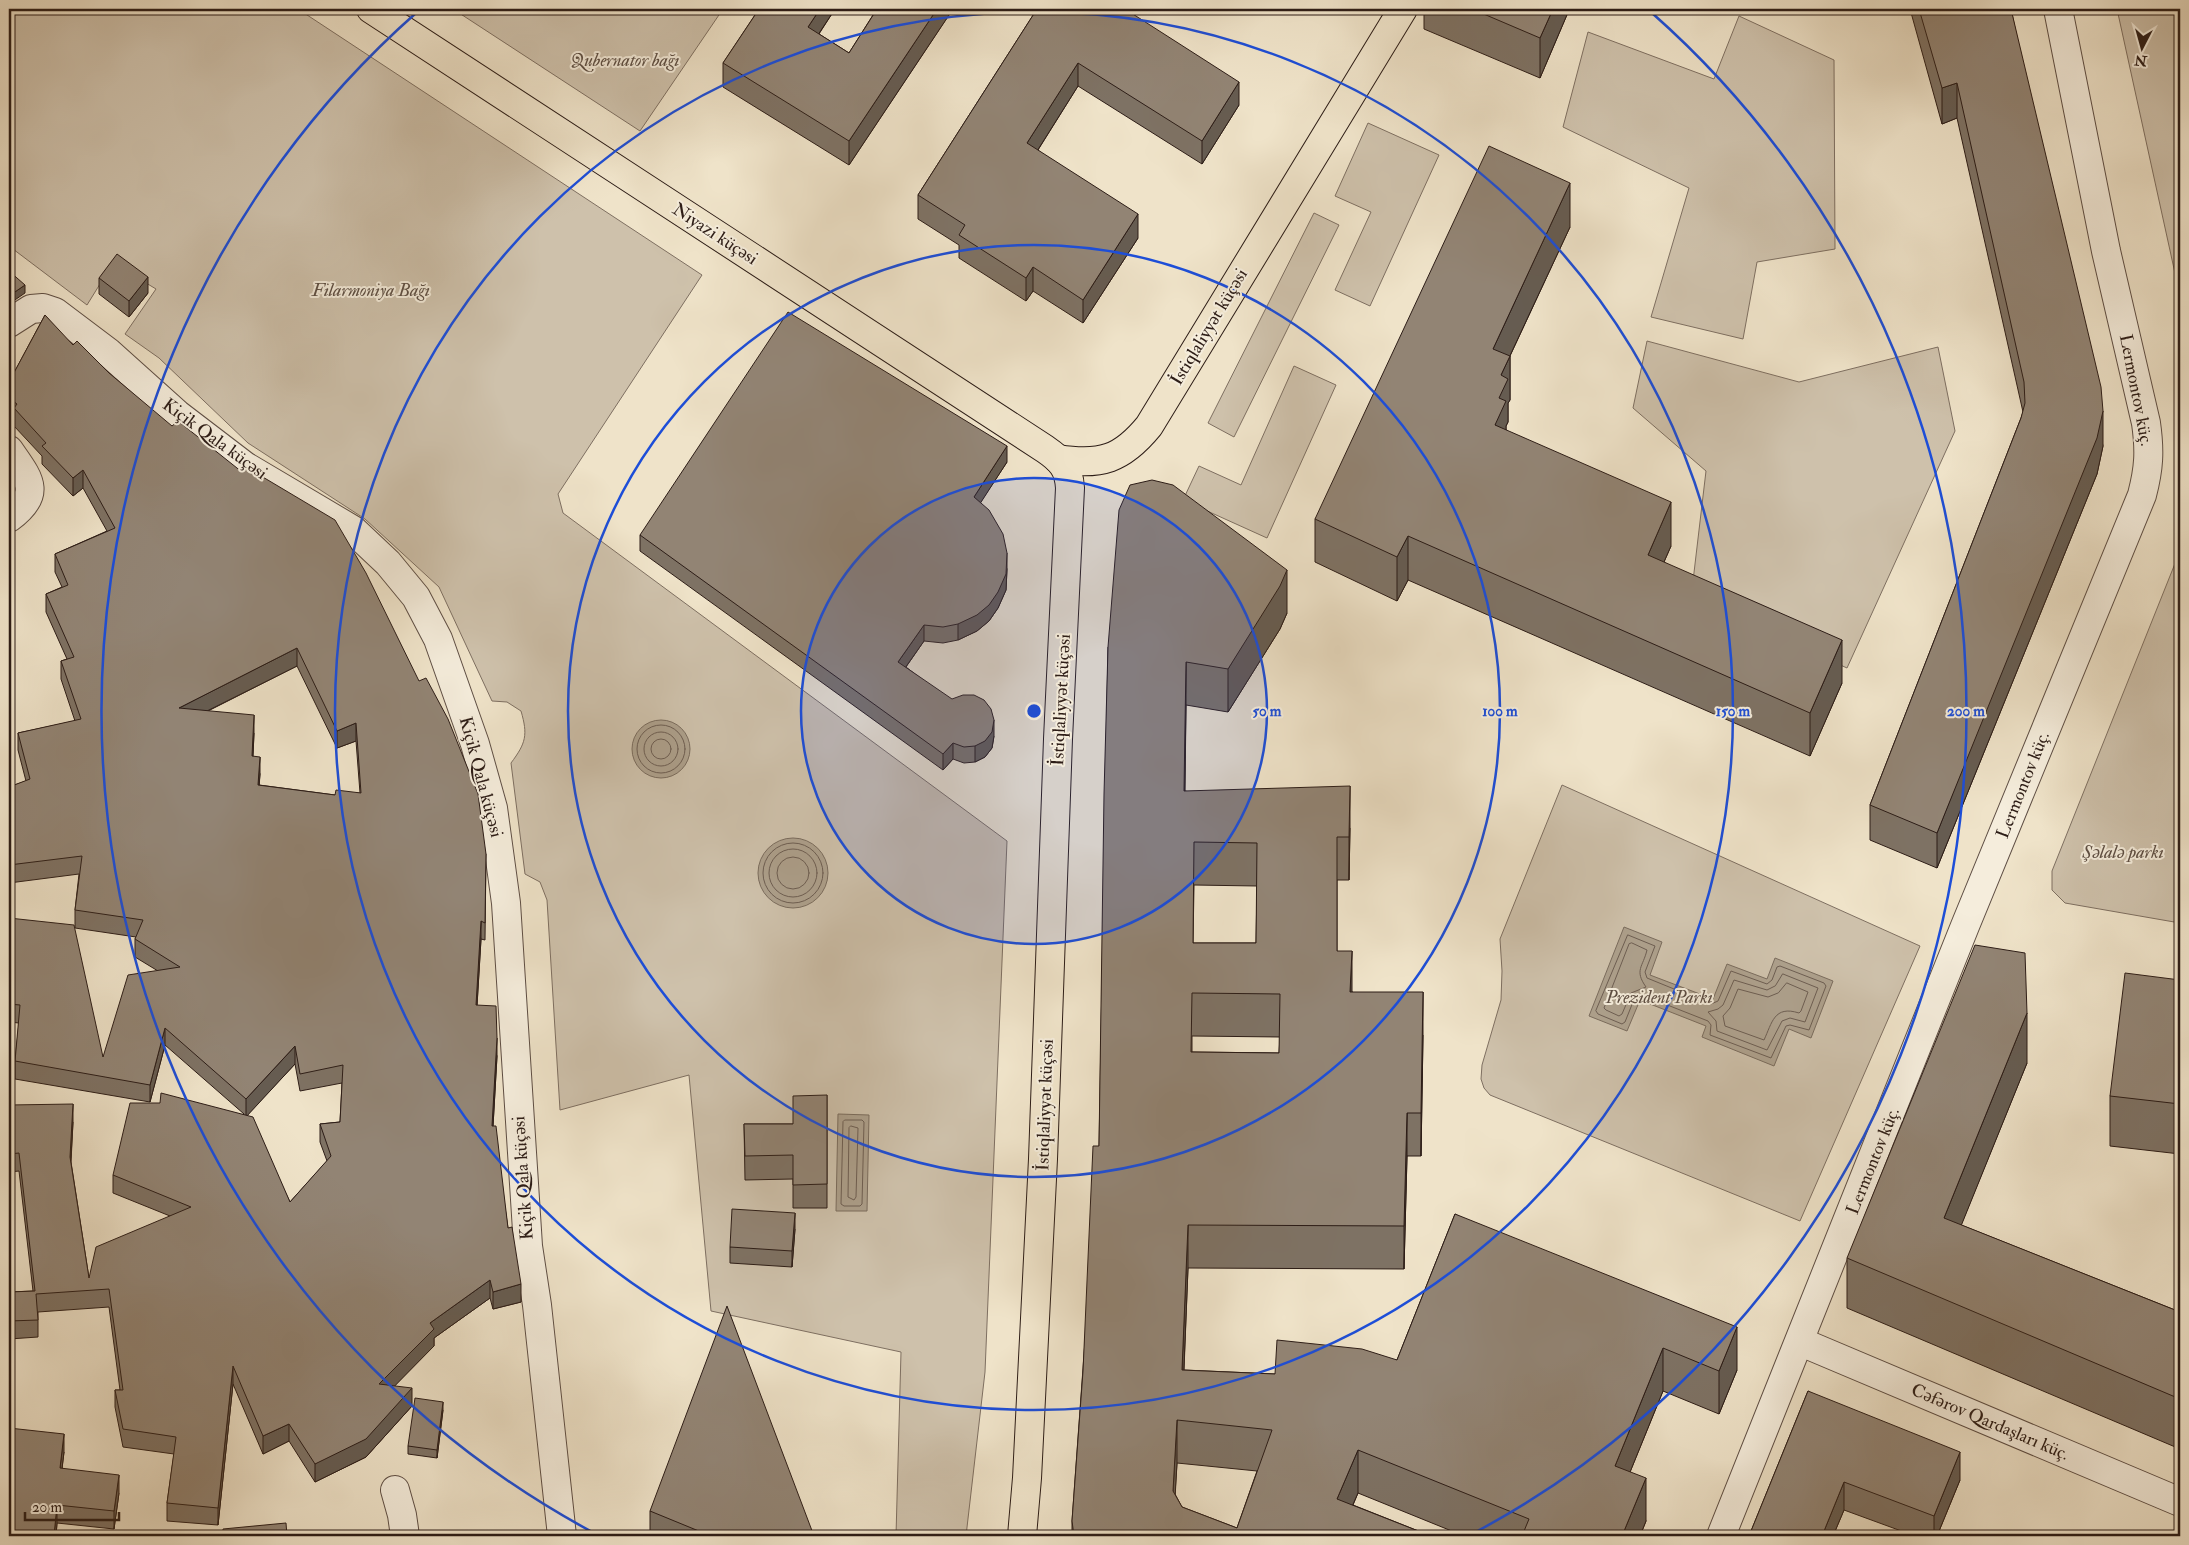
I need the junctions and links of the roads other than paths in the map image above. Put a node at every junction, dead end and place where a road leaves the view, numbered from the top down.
1 (371, 9) edge
2 (1403, 9) edge
3 (2058, 9) edge
4 (9, 323) edge
5 (9, 450) edge
6 (1058, 458) junction
7 (9, 518) edge
8 (1801, 1342) junction
9 (395, 1490) dead end
10 (2180, 1502) edge
11 (405, 1536) edge
12 (562, 1536) edge
13 (1022, 1536) edge
14 (1721, 1536) edge

1 - 6 main road, Niyazi küçəsi
2 - 6 main road, İstiqlaliyyət küçəsi
3 - 8 street, Lermontov küç.
4 - 12 street, Kiçik Qala küçəsi
5 - 7 street
6 - 13 main road, İstiqlaliyyət küçəsi
8 - 10 street, Cəfərov Qardaşları küç.
8 - 14 street, Lermontov küç.
9 - 11 street

